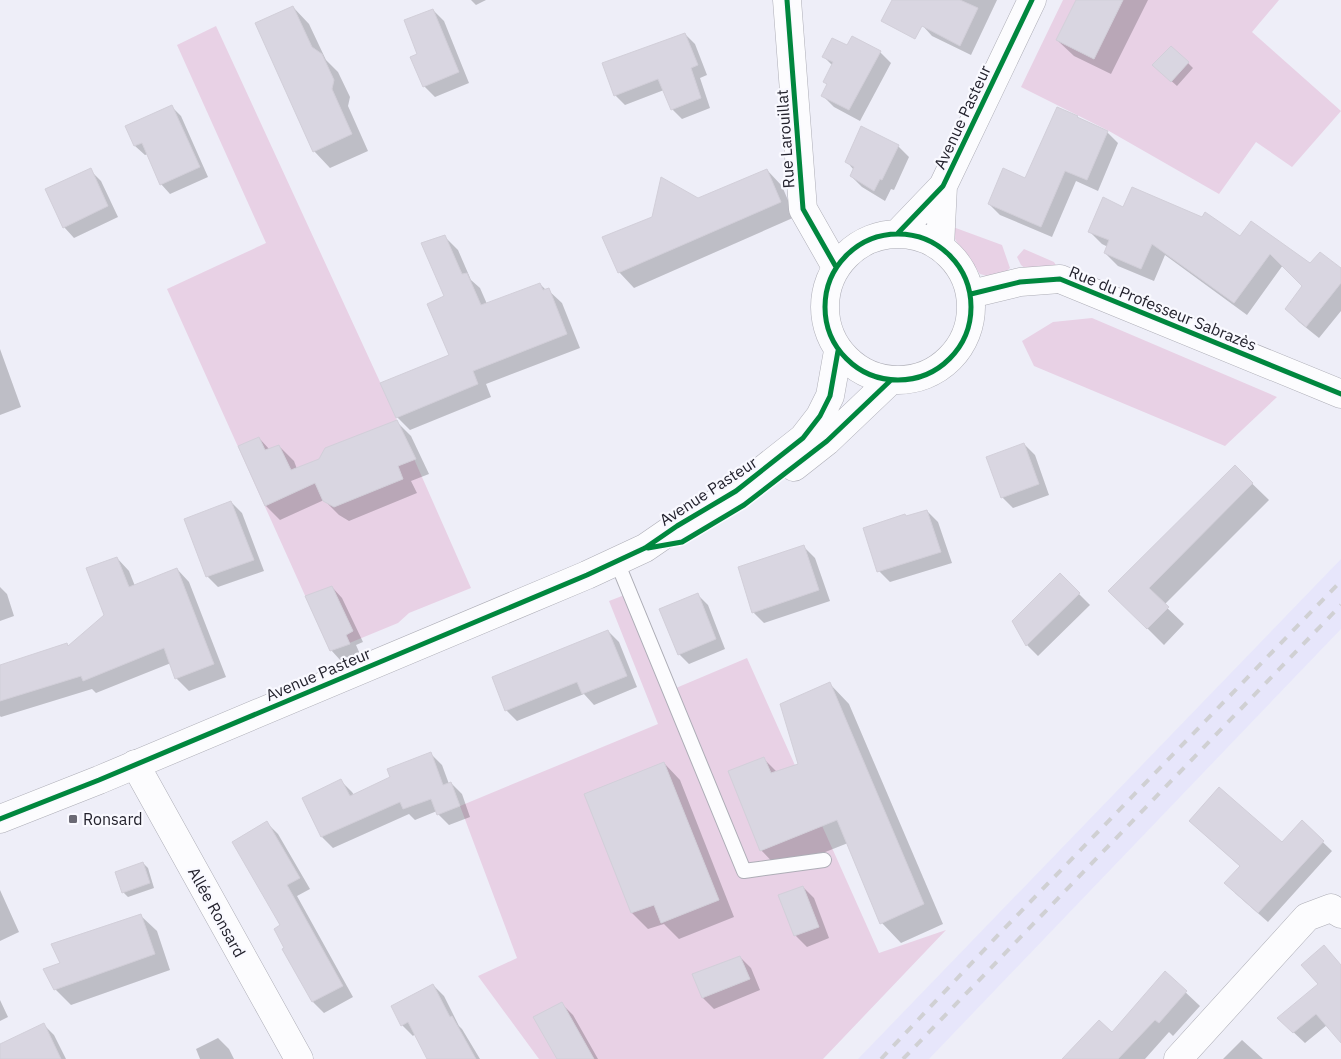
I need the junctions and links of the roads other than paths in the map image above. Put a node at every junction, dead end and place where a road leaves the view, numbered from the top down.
1 (787, 0) edge
2 (1032, 0) edge
3 (943, 186) junction
4 (898, 233) junction
5 (940, 246) junction
6 (836, 267) junction
7 (971, 294) junction
8 (838, 350) junction
9 (891, 380) junction
10 (1341, 394) edge
11 (645, 548) junction
12 (617, 562) junction
13 (135, 764) junction
14 (0, 819) edge
15 (824, 860) dead end
16 (1341, 914) edge
17 (299, 1059) edge
18 (1178, 1059) edge

1 - 6 main road, Rue Larouillat
2 - 3 main road, Avenue Pasteur
3 - 4 main road, Avenue Pasteur
3 - 5 main road, Avenue Pasteur
4 - 5 main road
4 - 6 main road
5 - 7 main road
6 - 8 main road
7 - 9 main road
7 - 10 main road, Rue du Professeur Sabrazès
8 - 9 main road
8 - 11 main road, Avenue Pasteur
9 - 11 main road, Avenue Pasteur
11 - 12 main road, Avenue Pasteur
12 - 13 main road, Avenue Pasteur
12 - 15 lane
13 - 14 main road, Avenue Pasteur
13 - 17 main road, Allée Ronsard
16 - 18 main road

